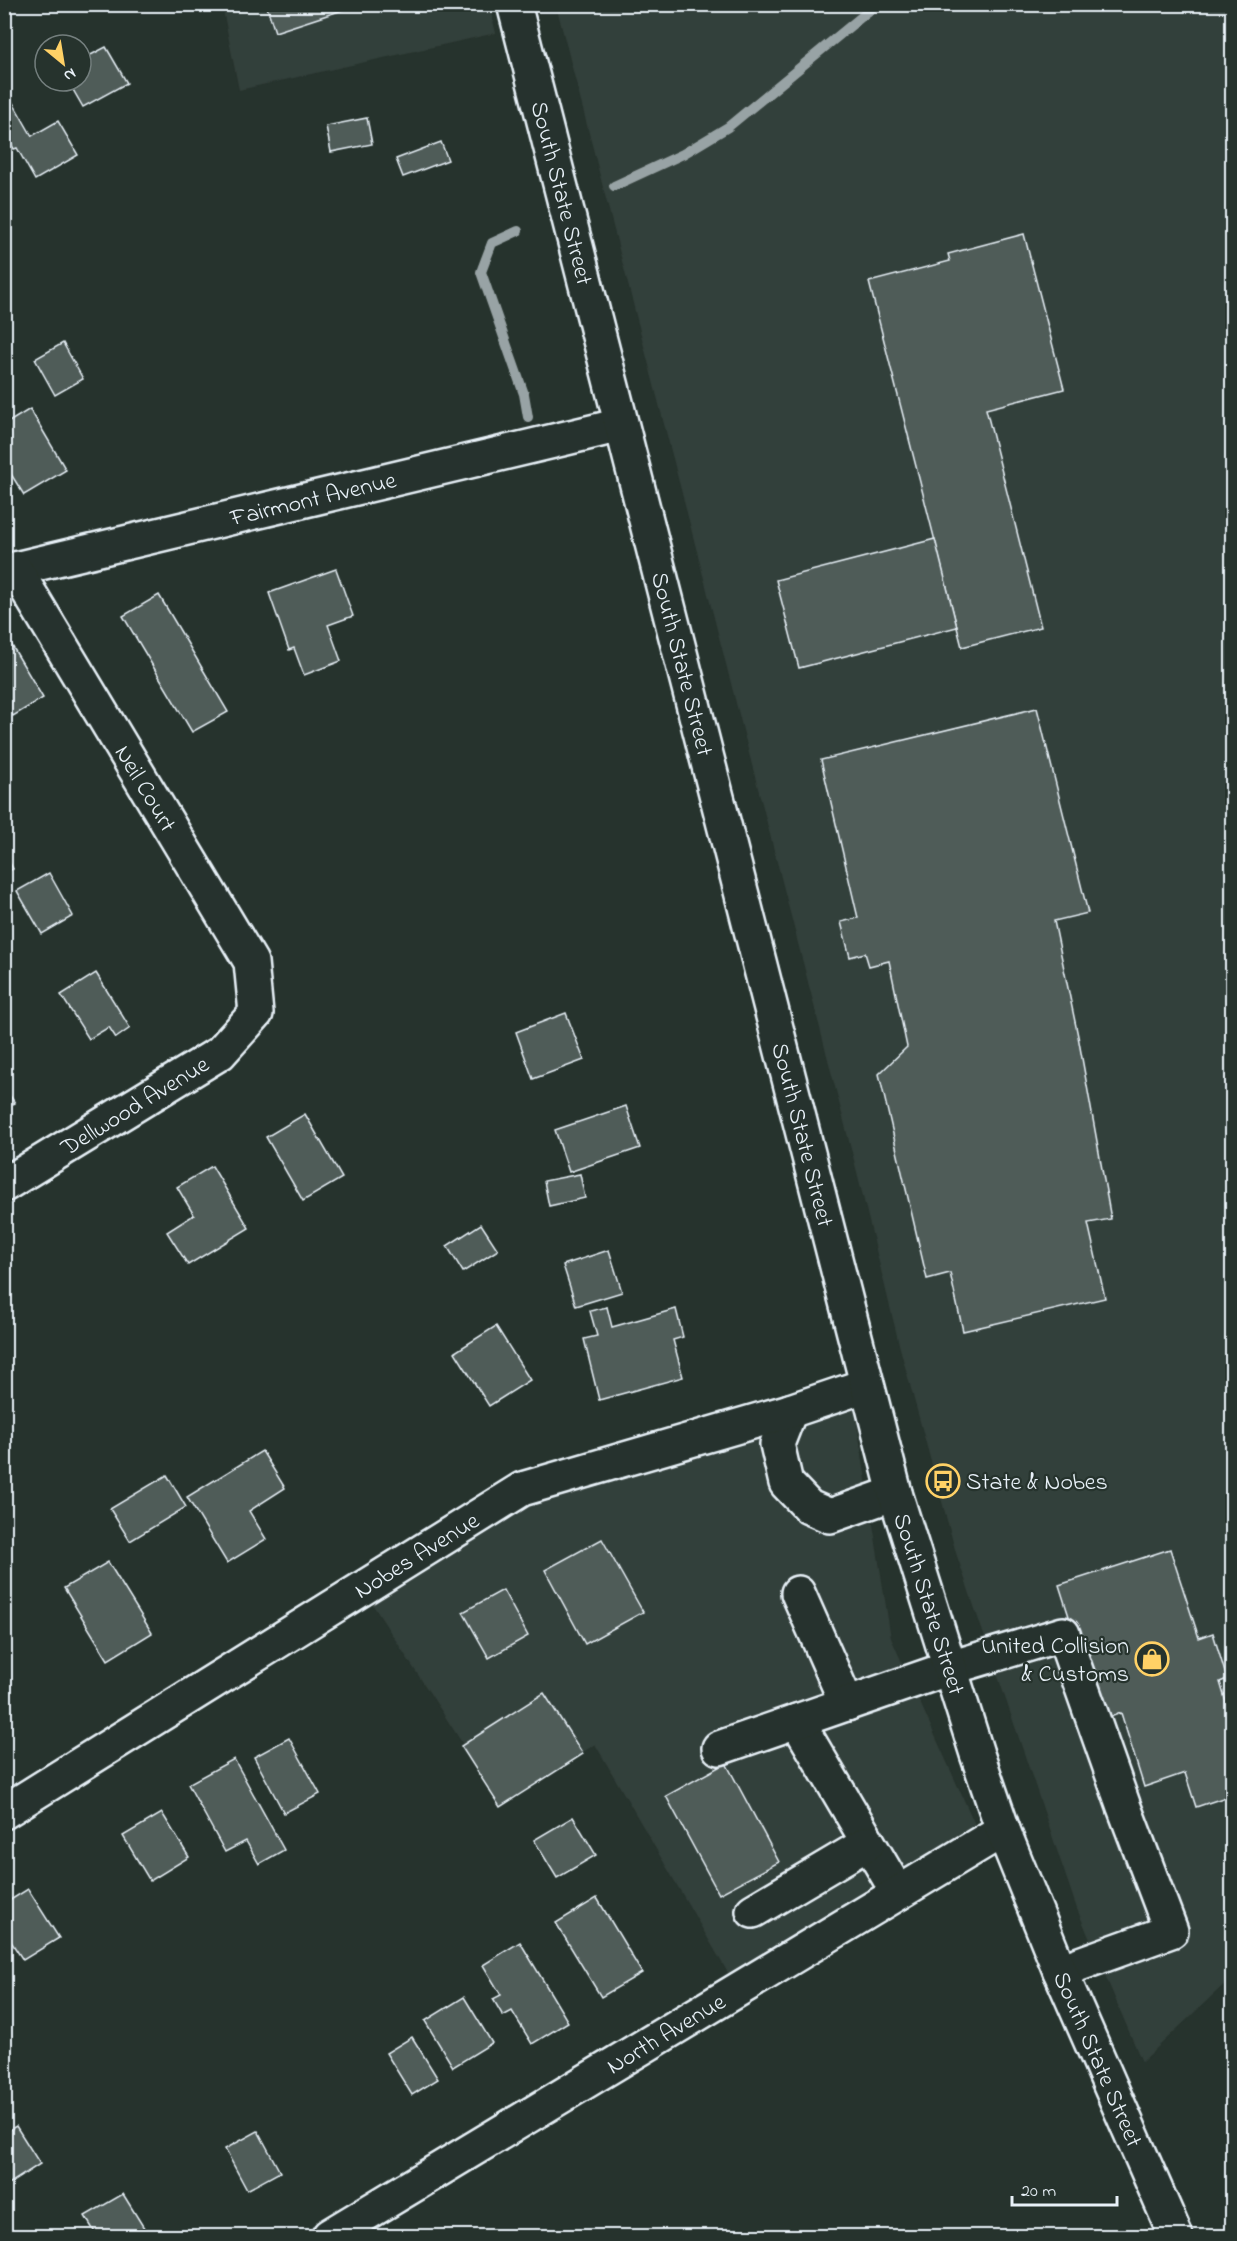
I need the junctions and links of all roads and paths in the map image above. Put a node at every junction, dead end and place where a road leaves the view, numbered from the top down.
1 (514, 4) edge
2 (621, 425) junction
3 (10, 571) edge
4 (256, 1013) joint
5 (4, 1185) edge
6 (867, 1385) junction
7 (790, 1411) junction
8 (895, 1493) junction
9 (798, 1593) dead end
10 (950, 1668) junction
11 (847, 1704) junction
12 (798, 1721) junction
13 (719, 1748) dead end
14 (4, 1812) edge
15 (1003, 1830) junction
16 (868, 1843) junction
17 (898, 1893) junction
18 (753, 1911) dead end
19 (1060, 1971) junction
20 (329, 2236) edge
21 (1176, 2236) edge

1 - 2 street, South State Street
2 - 3 street, Fairmont Avenue
2 - 6 street, South State Street
3 - 4 street, Neil Court
4 - 5 street, Dellwood Avenue
6 - 7 street, Nobes Avenue
6 - 8 street, South State Street
7 - 8 street
7 - 14 street, Nobes Avenue
8 - 10 street, South State Street
9 - 11 street
10 - 11 street
10 - 15 street, South State Street
10 - 19 street
11 - 12 street
12 - 13 street
12 - 16 street
15 - 17 street, North Avenue
15 - 19 street, South State Street
16 - 17 street
16 - 18 street
17 - 20 street, North Avenue
19 - 21 street, South State Street

